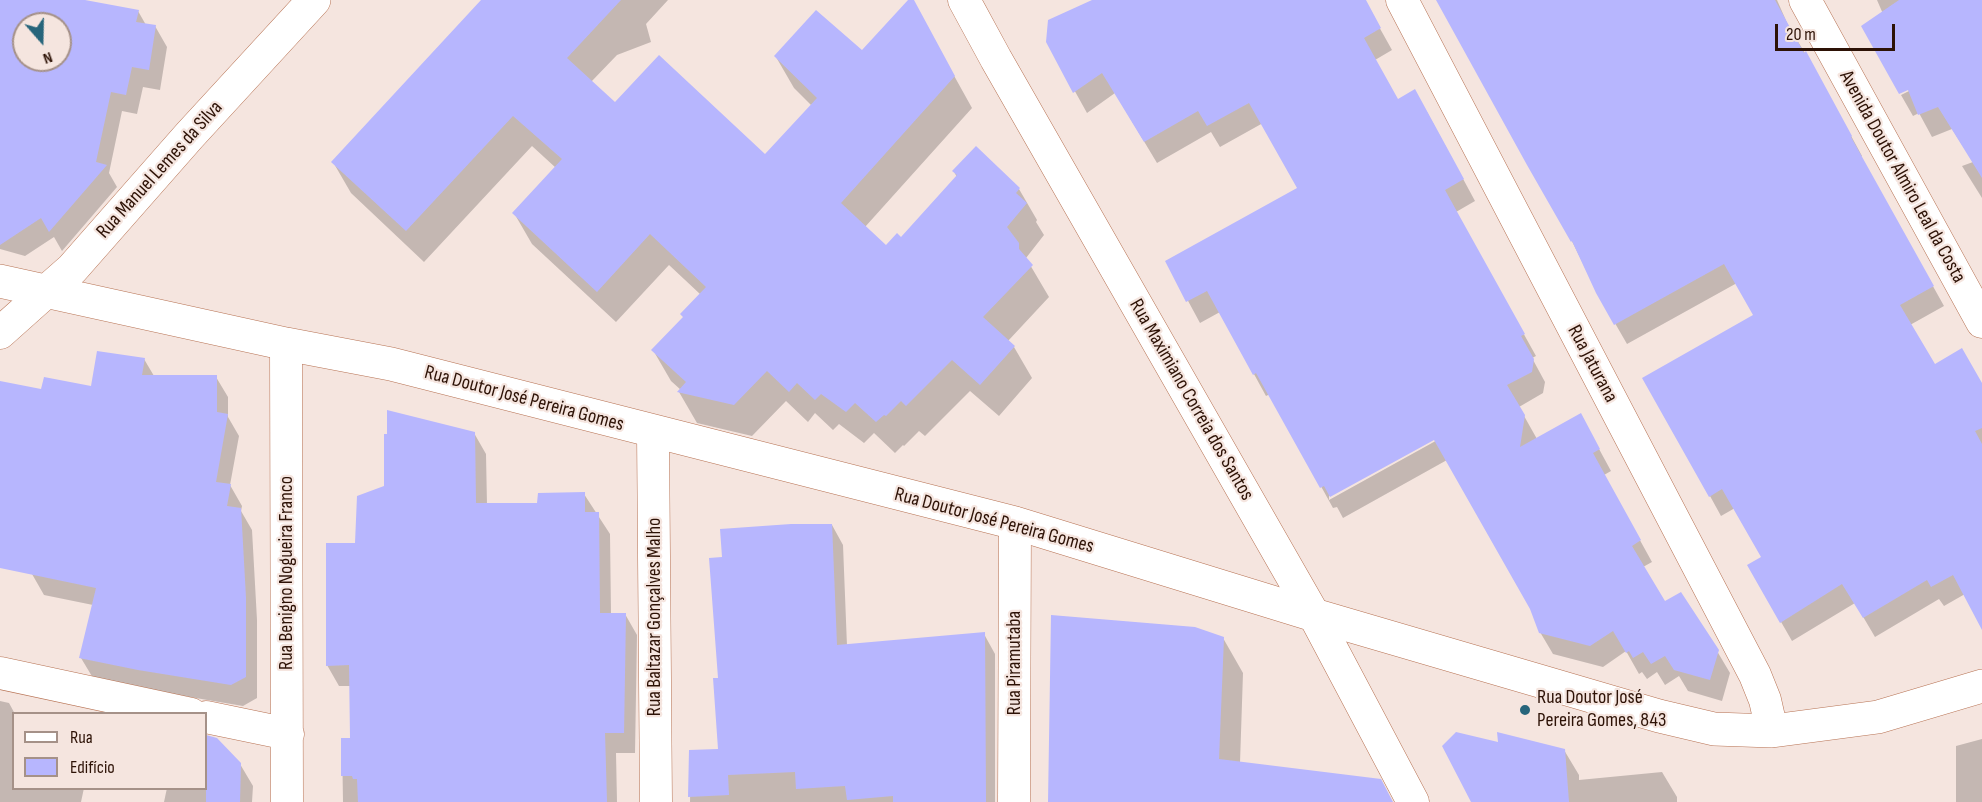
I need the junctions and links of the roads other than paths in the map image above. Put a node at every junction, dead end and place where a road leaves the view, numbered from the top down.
1 (314, 0) edge
2 (1402, 0) edge
3 (1805, 0) edge
4 (975, 4) edge
5 (0, 281) edge
6 (46, 291) junction
7 (1982, 322) edge
8 (0, 333) edge
9 (286, 344) junction
10 (653, 433) junction
11 (1015, 523) junction
12 (1314, 615) junction
13 (0, 673) edge
14 (1982, 686) edge
15 (182, 712) edge
16 (207, 717) edge
17 (1772, 731) junction
18 (288, 734) junction
19 (287, 802) edge
20 (656, 802) edge
21 (1014, 802) edge
22 (1413, 802) edge

1 - 6 main road, Rua Manuel Lemes da Silva
2 - 17 street, Rua Jaturana
3 - 7 street, Avenida Doutor Almiro Leal da Costa
4 - 12 street, Rua Maximiano Correia dos Santos
5 - 6 main road, Rua Doutor José Pereira Gomes
6 - 8 street, Rua Manuel Lemes da Silva
6 - 9 main road, Rua Doutor José Pereira Gomes
9 - 10 main road, Rua Doutor José Pereira Gomes
9 - 18 street, Rua Benigno Nogueira Franco
10 - 11 main road, Rua Doutor José Pereira Gomes
10 - 20 street, Rua Baltazar Gonçalves Malho
11 - 12 main road, Rua Doutor José Pereira Gomes
11 - 21 street, Rua Piramutaba
12 - 17 main road, Rua Doutor José Pereira Gomes
12 - 22 street, Rua Maximiano Correia dos Santos
13 - 15 street
14 - 17 main road, Rua Doutor José Pereira Gomes
16 - 18 street
18 - 19 street, Rua Benigno Nogueira Franco

